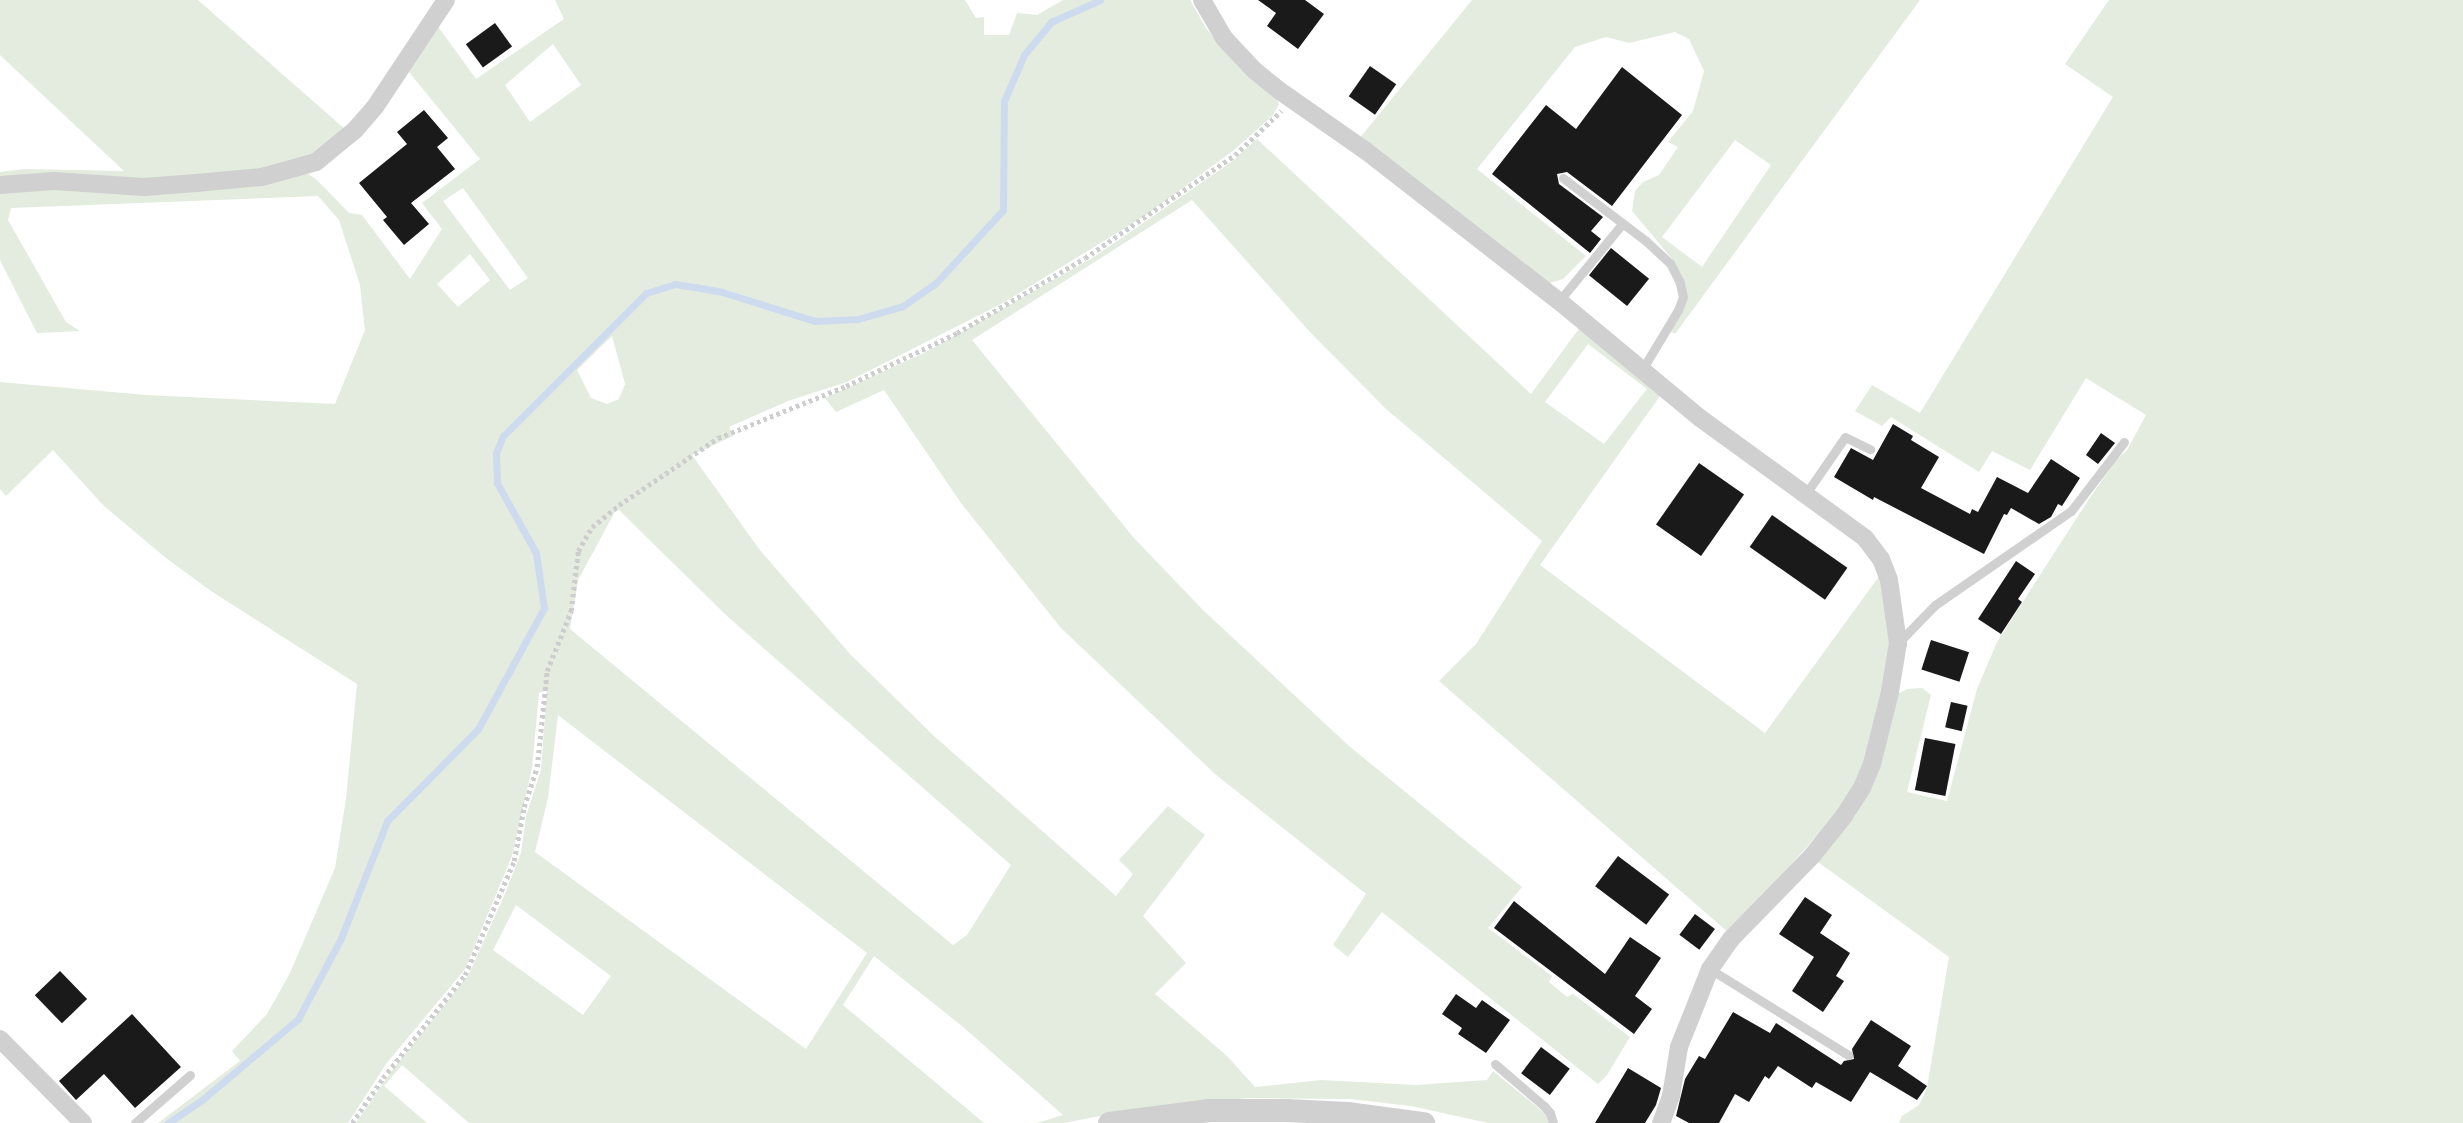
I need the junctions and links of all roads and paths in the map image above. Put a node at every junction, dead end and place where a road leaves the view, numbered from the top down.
1 (446, 0) edge
2 (1202, 0) edge
3 (1292, 100) junction
4 (1563, 178) dead end
5 (0, 185) edge
6 (1622, 224) junction
7 (1559, 301) junction
8 (1642, 370) junction
9 (2124, 442) dead end
10 (1870, 449) dead end
11 (1805, 495) junction
12 (1898, 643) junction
13 (1710, 969) junction
14 (0, 1039) edge
15 (1847, 1055) dead end
16 (1495, 1064) dead end
17 (190, 1075) dead end
18 (83, 1123) edge
19 (135, 1123) edge
20 (352, 1123) edge
21 (1109, 1123) edge
22 (1423, 1123) edge
23 (1553, 1123) edge
24 (1661, 1123) edge

1 - 5 street
2 - 3 street
3 - 7 street
3 - 20 path
4 - 6 lane
6 - 7 lane
6 - 8 lane
7 - 8 street
8 - 11 street
9 - 12 lane
10 - 11 lane
11 - 12 street
12 - 13 street
13 - 15 lane
13 - 24 street
14 - 18 street
16 - 23 lane
17 - 19 lane
21 - 22 street

